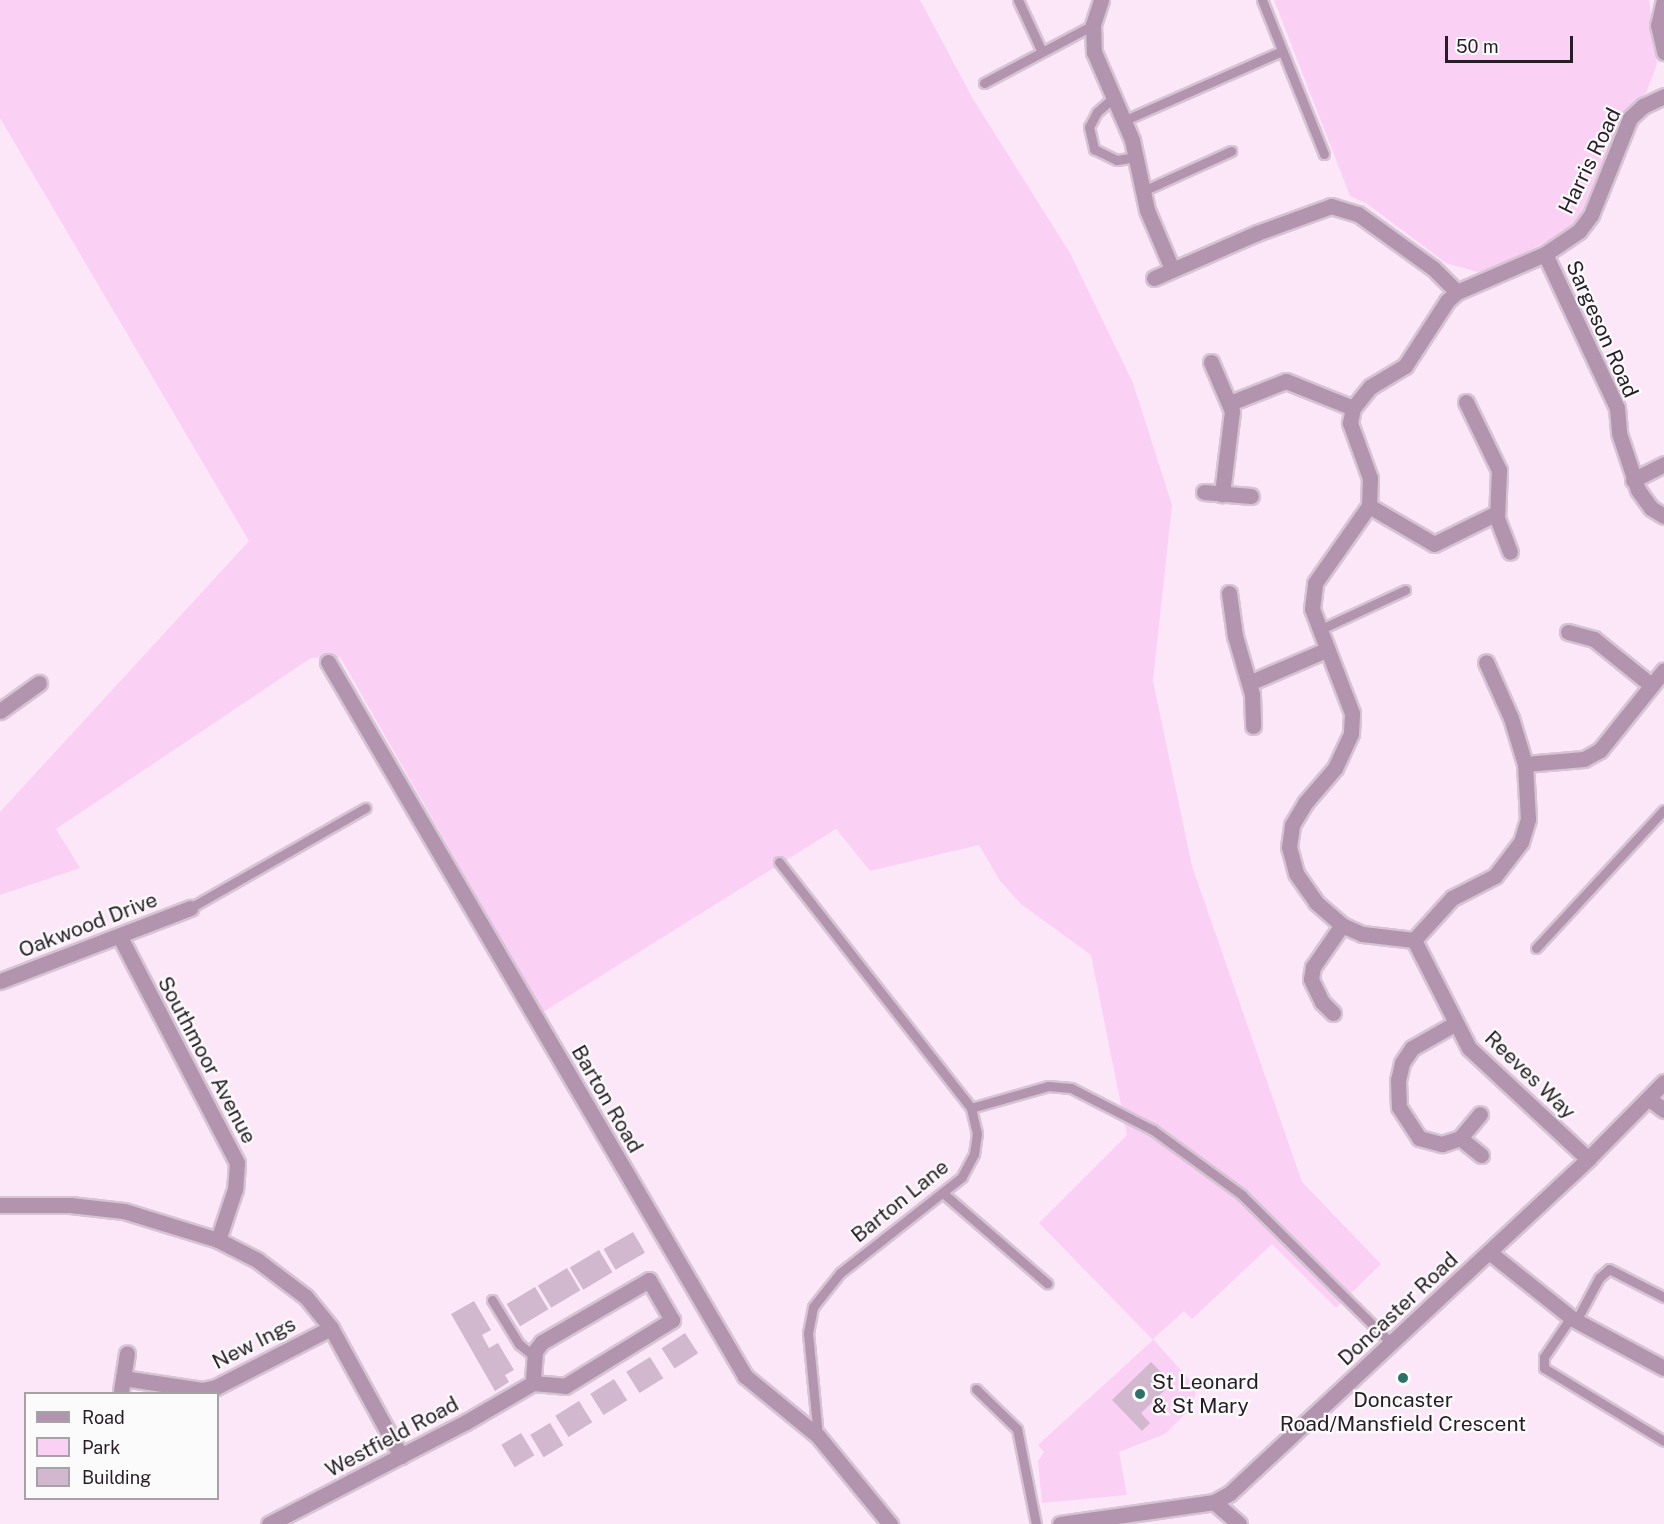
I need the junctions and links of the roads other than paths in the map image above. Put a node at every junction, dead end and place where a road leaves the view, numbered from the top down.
1 (1018, 0) edge
2 (1101, 0) edge
3 (1262, 0) edge
4 (1664, 0) edge
5 (1093, 26) junction
6 (1282, 51) junction
7 (1042, 52) junction
8 (1664, 52) edge
9 (984, 83) dead end
10 (1664, 96) edge
11 (1113, 98) junction
12 (1123, 121) junction
13 (1231, 152) dead end
14 (1324, 154) dead end
15 (1136, 158) junction
16 (1143, 191) junction
17 (1545, 254) junction
18 (1172, 269) junction
19 (1154, 278) dead end
20 (1457, 292) junction
21 (1211, 362) dead end
22 (1466, 402) dead end
23 (1230, 403) junction
24 (1353, 408) junction
25 (1664, 464) edge
26 (1633, 480) junction
27 (1204, 492) dead end
28 (1222, 494) junction
29 (1251, 496) dead end
30 (1369, 506) junction
31 (1497, 513) junction
32 (1664, 516) edge
33 (1510, 552) dead end
34 (1406, 590) dead end
35 (1229, 593) dead end
36 (1319, 630) junction
37 (1568, 632) dead end
38 (1326, 650) junction
39 (328, 662) dead end
40 (1486, 662) dead end
41 (1664, 670) edge
42 (39, 682) dead end
43 (1249, 683) junction
44 (1651, 685) junction
45 (0, 711) edge
46 (1253, 726) dead end
47 (1525, 764) junction
48 (365, 808) dead end
49 (1664, 810) edge
50 (779, 862) dead end
51 (190, 908) joint
52 (1342, 926) junction
53 (120, 937) junction
54 (1414, 940) junction
55 (1536, 948) dead end
56 (0, 981) edge
57 (1333, 1013) dead end
58 (1456, 1023) junction
59 (1664, 1082) edge
60 (1649, 1099) junction
61 (971, 1108) junction
62 (1664, 1110) edge
63 (1480, 1114) dead end
64 (1460, 1138) junction
65 (1481, 1155) dead end
66 (1588, 1159) junction
67 (943, 1192) junction
68 (0, 1205) edge
69 (218, 1240) junction
70 (1489, 1252) junction
71 (1047, 1283) dead end
72 (1664, 1297) edge
73 (492, 1300) dead end
74 (1574, 1319) junction
75 (331, 1328) junction
76 (1392, 1344) junction
77 (127, 1353) dead end
78 (534, 1356) junction
79 (1664, 1368) edge
80 (533, 1383) junction
81 (976, 1389) dead end
82 (818, 1436) junction
83 (1664, 1441) edge
84 (401, 1456) junction
85 (1214, 1502) junction
86 (269, 1524) edge
87 (890, 1524) edge
88 (1035, 1524) edge
89 (1060, 1524) edge
90 (1239, 1524) edge

1 - 7 lane
2 - 5 street
3 - 6 lane
4 - 8 street
5 - 7 lane
5 - 11 street
6 - 12 lane
6 - 14 lane
7 - 9 lane
10 - 17 street, Harris Road
11 - 12 street
11 - 15 lane
12 - 15 street
13 - 16 lane
15 - 16 street
16 - 18 street
17 - 20 street, Harris Road
17 - 26 street, Sargeson Road
18 - 19 street
18 - 20 street
20 - 24 street
21 - 23 street
22 - 31 street
23 - 24 street
23 - 28 street
24 - 30 street
25 - 26 street
26 - 32 street, Sargeson Road
27 - 28 street
28 - 29 street
30 - 31 street
30 - 36 street
31 - 33 street
34 - 36 lane
35 - 43 street
36 - 38 street
37 - 44 street
38 - 43 street
38 - 52 street
39 - 82 street, Barton Road
40 - 47 street
41 - 44 street
42 - 45 street
43 - 46 street
44 - 47 street
47 - 54 street
48 - 51 lane
49 - 55 lane
50 - 61 lane, Barton Lane
51 - 53 street, Oakwood Drive
52 - 54 street
52 - 57 street
53 - 56 street, Oakwood Drive
53 - 69 street, Southmoor Avenue
54 - 58 street, Reeves Way
58 - 64 street
58 - 66 street, Reeves Way
59 - 60 street, Doncaster Road
60 - 62 street
60 - 66 street, Doncaster Road
61 - 67 lane, Barton Lane
61 - 76 lane
63 - 64 street
64 - 65 street
66 - 70 street, Doncaster Road
67 - 71 lane
67 - 82 lane, Barton Lane
68 - 69 street
69 - 75 street
70 - 74 street
70 - 76 street, Doncaster Road
72 - 74 lane
73 - 78 lane
74 - 79 street
74 - 83 lane
75 - 77 street, New Ings
75 - 84 street
76 - 85 street, Doncaster Road
78 - 80 street
78 - 80 street
80 - 84 street, Westfield Road
81 - 88 lane
82 - 87 street, Barton Road
84 - 86 street, Westfield Road
85 - 89 street, Doncaster Road
85 - 90 street

